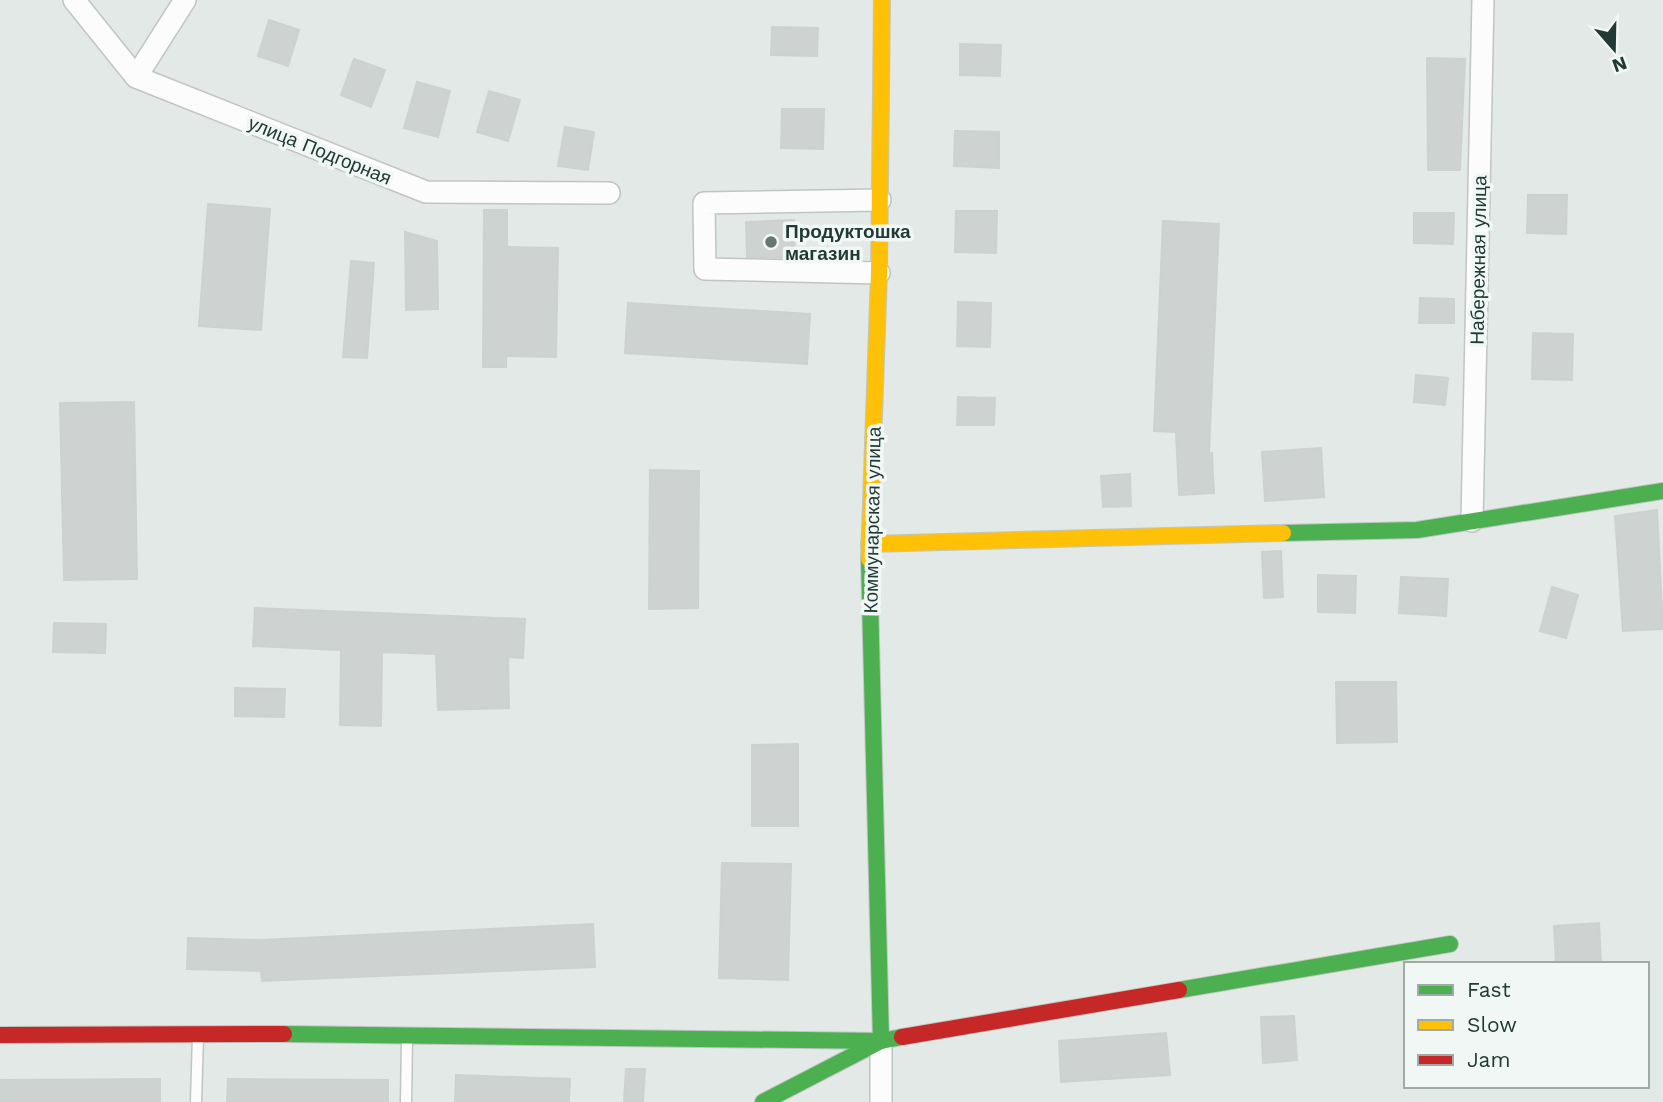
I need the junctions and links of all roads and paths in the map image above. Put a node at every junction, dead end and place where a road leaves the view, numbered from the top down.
1 (74, 0) edge
2 (185, 0) edge
3 (882, 0) edge
4 (1483, 0) edge
5 (136, 78) junction
6 (609, 193) dead end
7 (880, 200) junction
8 (879, 273) junction
9 (1663, 491) edge
10 (1472, 521) junction
11 (869, 544) junction
12 (1450, 944) dead end
13 (198, 1033) junction
14 (0, 1035) edge
15 (407, 1035) junction
16 (881, 1041) junction
17 (196, 1102) edge
18 (406, 1102) edge
19 (764, 1102) edge
20 (881, 1102) edge

1 - 5 street
2 - 5 street
3 - 7 street, Коммунарская улица
4 - 10 street, Набережная улица
5 - 6 street, улица Подгорная
7 - 8 street, Коммунарская улица
7 - 8 street
8 - 11 street, Коммунарская улица
9 - 10 street
10 - 11 street
11 - 16 street, Коммунарская улица
12 - 16 street
13 - 14 street
13 - 15 street
13 - 17 lane
15 - 16 street
15 - 18 lane
16 - 19 street
16 - 20 street, Коммунарская улица

